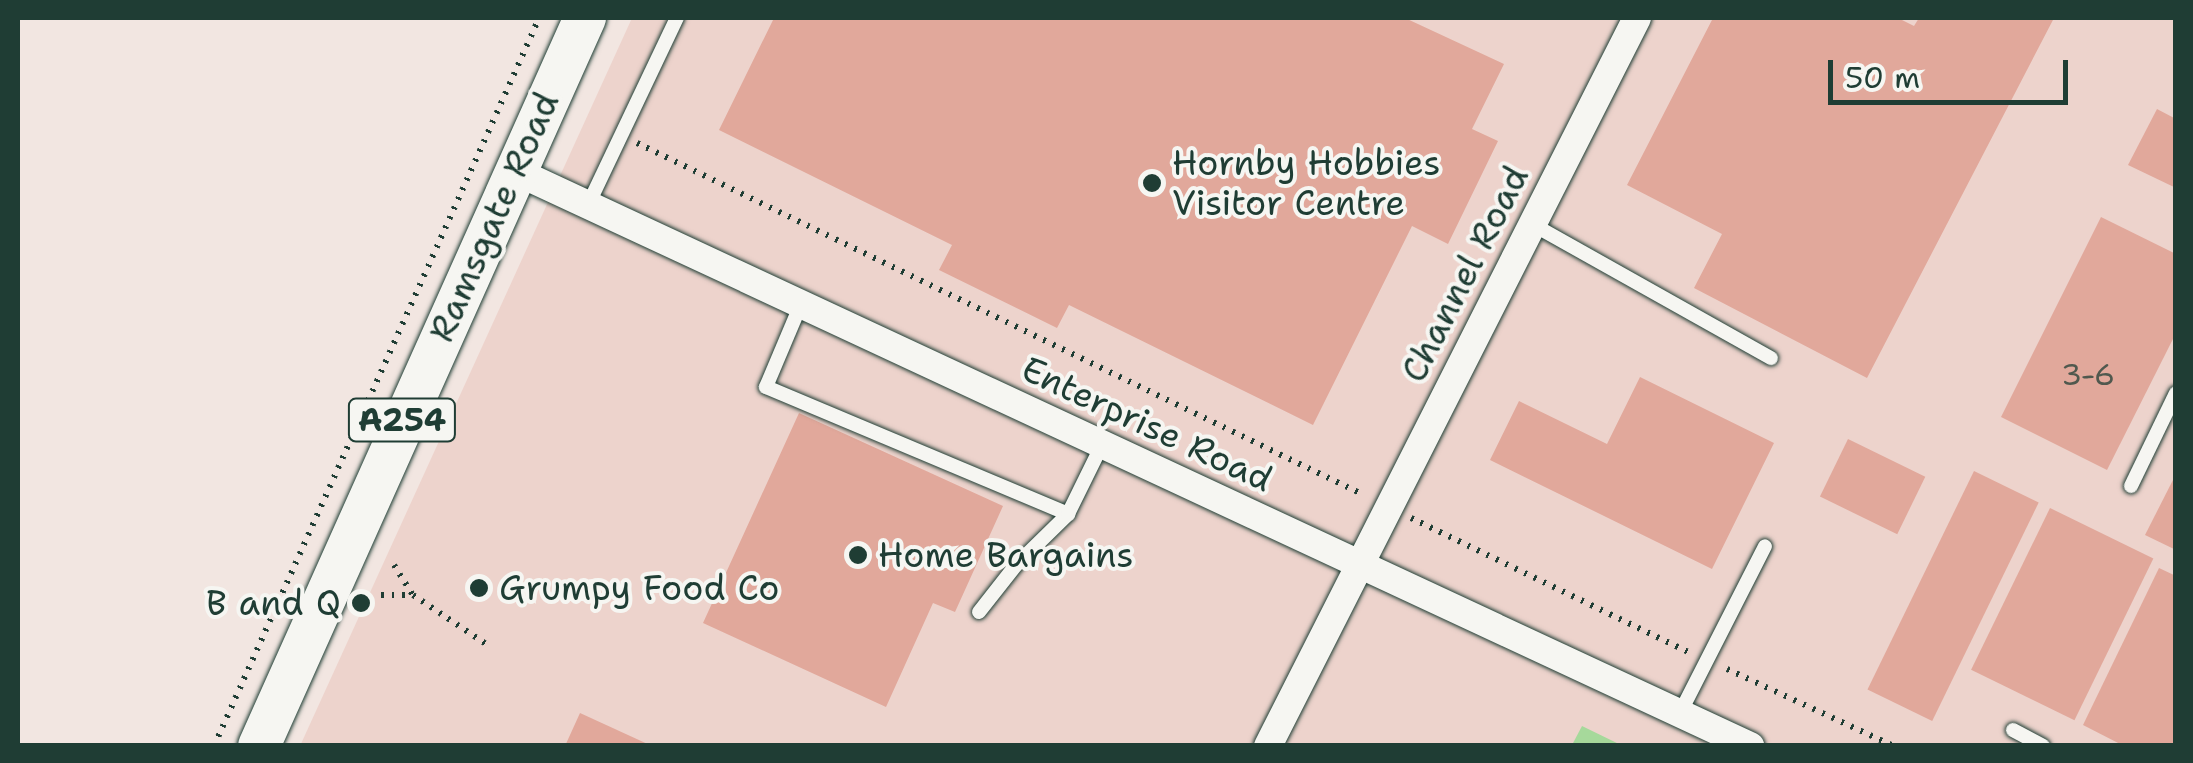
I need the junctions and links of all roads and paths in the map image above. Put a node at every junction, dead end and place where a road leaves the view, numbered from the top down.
1 (539, 18) edge
2 (585, 18) edge
3 (678, 18) edge
4 (1637, 18) edge
5 (624, 136) junction
6 (513, 170) junction
7 (589, 203) junction
8 (1532, 224) junction
9 (802, 304) junction
10 (1771, 358) dead end
11 (2176, 394) edge
12 (1102, 446) junction
13 (2131, 486) dead end
14 (1388, 507) junction
15 (1068, 514) junction
16 (1765, 546) dead end
17 (1358, 564) junction
18 (394, 565) dead end
19 (381, 594) dead end
20 (413, 595) junction
21 (980, 612) dead end
22 (486, 644) dead end
23 (1706, 660) junction
24 (1680, 713) junction
25 (2013, 730) dead end
26 (1704, 736) edge
27 (214, 746) edge
28 (258, 746) edge
29 (1268, 746) edge
30 (1750, 746) edge
31 (1894, 746) edge
32 (2043, 746) edge

1 - 27 path
2 - 6 main road, Ramsgate Road / A254
3 - 5 lane
4 - 8 street, Channel Road
5 - 7 lane
5 - 14 path
6 - 7 street, Enterprise Road
6 - 28 main road, Ramsgate Road / A254
7 - 9 street, Enterprise Road
8 - 10 lane
8 - 14 street, Channel Road
9 - 12 street, Enterprise Road
9 - 15 lane
11 - 13 lane
12 - 15 lane
12 - 17 street, Enterprise Road
14 - 17 street, Channel Road
14 - 23 path
15 - 21 lane
16 - 23 lane
17 - 24 street, Enterprise Road
17 - 29 street, Channel Road
18 - 20 path
19 - 20 path
20 - 22 path
23 - 24 lane
23 - 31 path
24 - 26 street, Enterprise Road
25 - 32 lane
26 - 30 street, Enterprise Road

